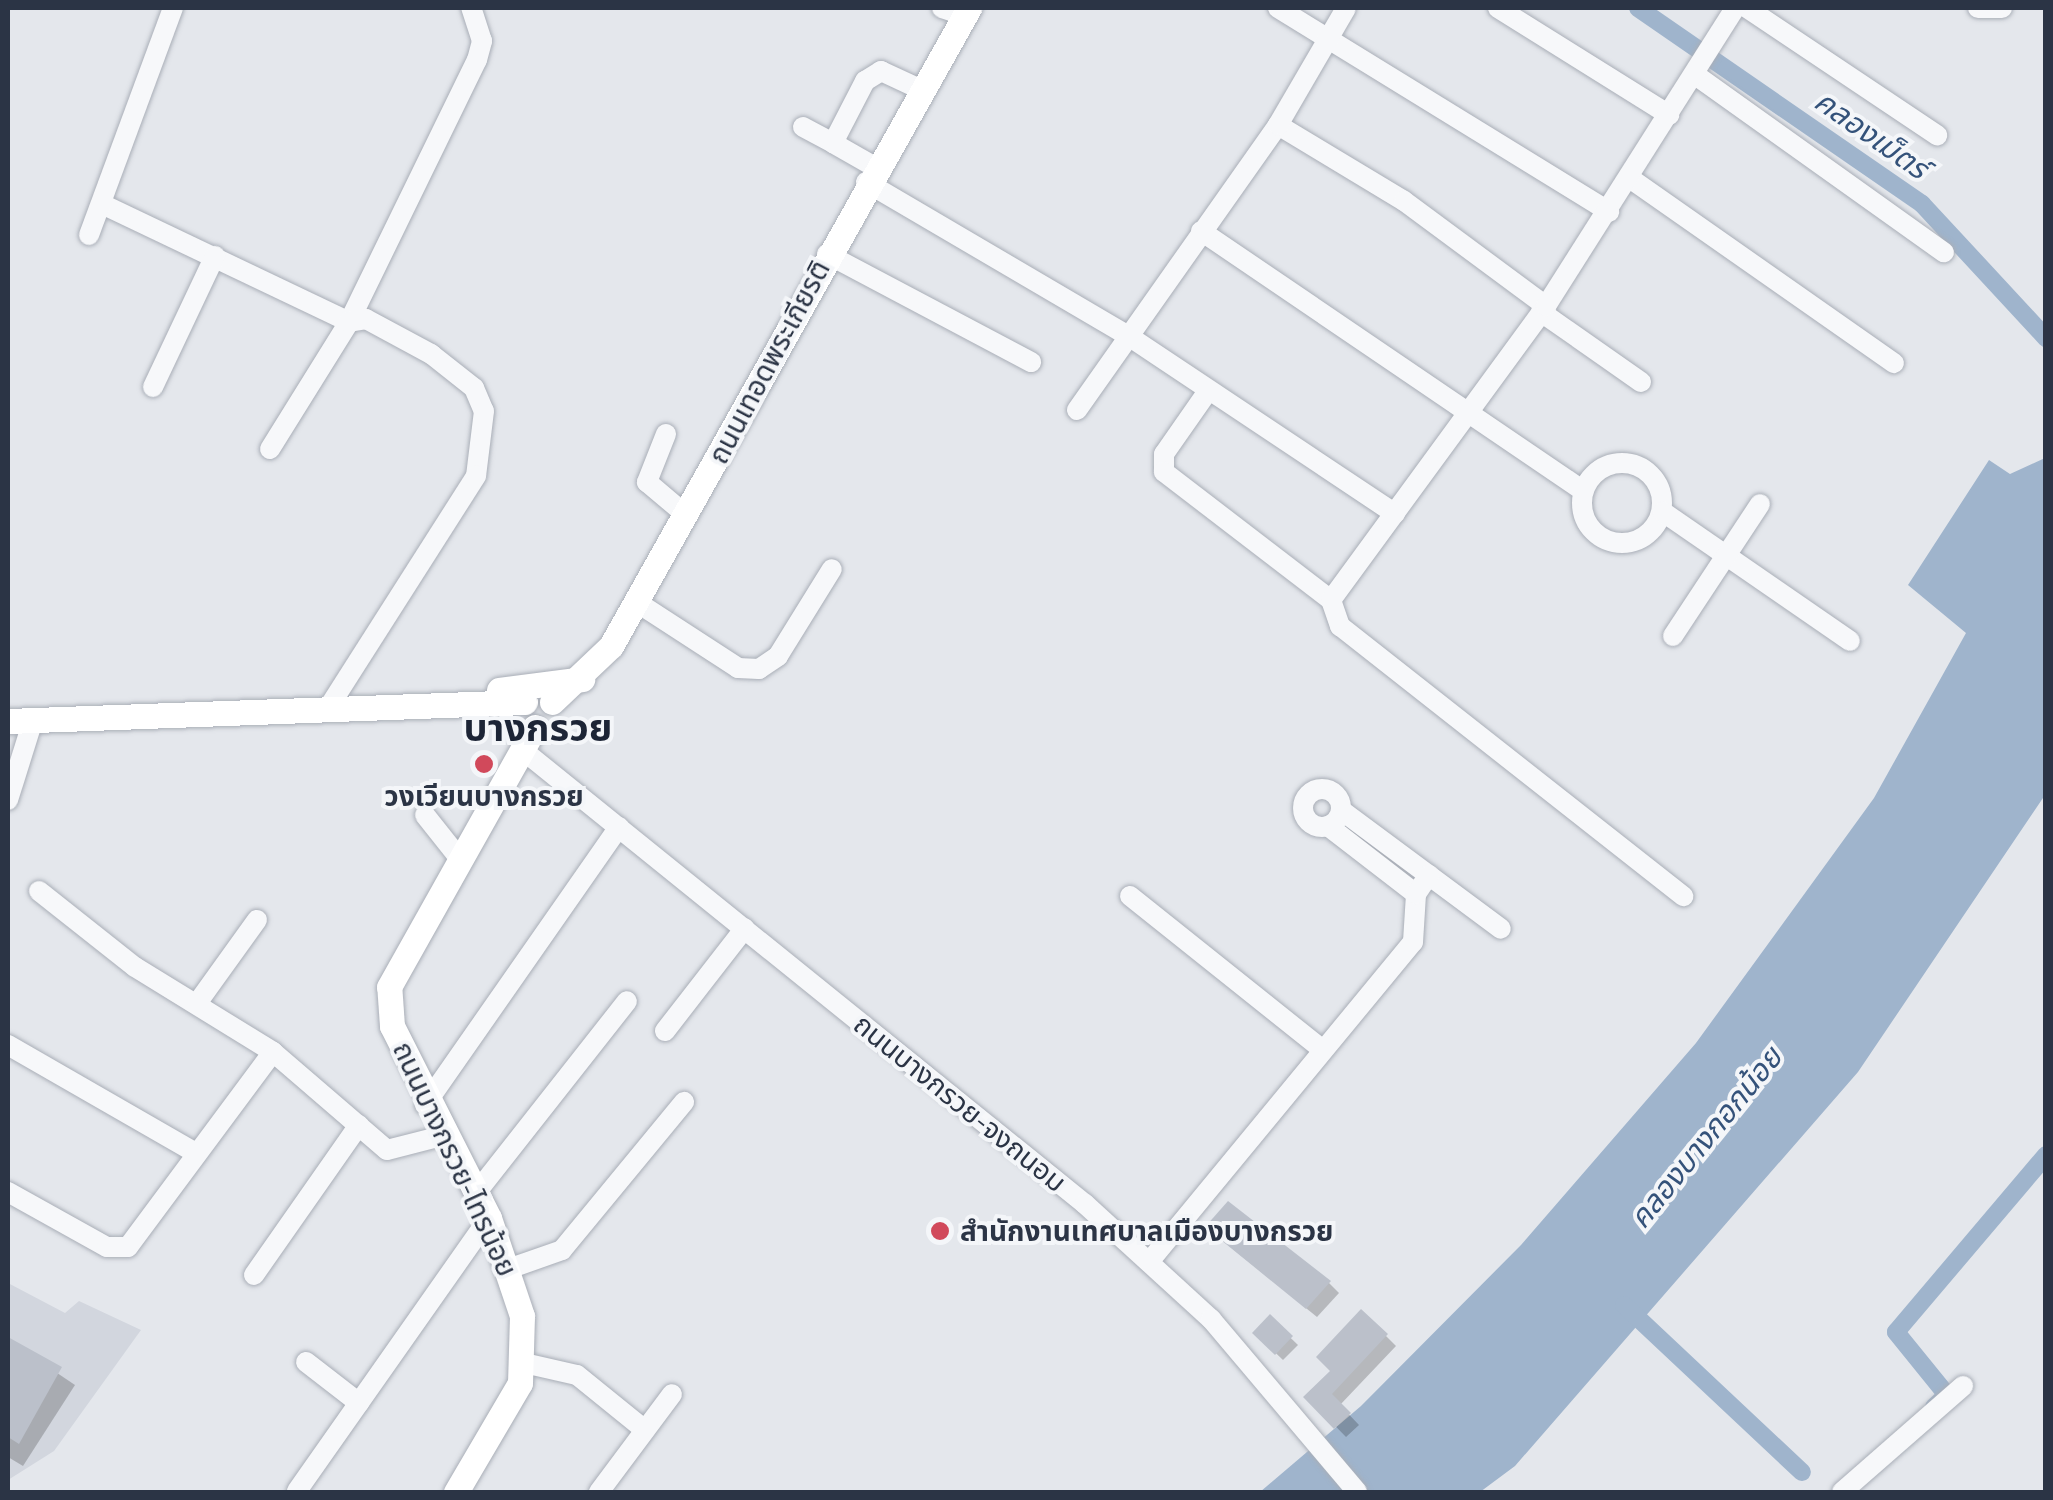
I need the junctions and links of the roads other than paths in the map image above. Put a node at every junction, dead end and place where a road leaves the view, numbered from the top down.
1 (173, 8) edge
2 (471, 8) edge
3 (1278, 8) edge
4 (1346, 8) edge
5 (1498, 8) edge
6 (1736, 8) edge
7 (1747, 8) edge
8 (1978, 8) edge
9 (2002, 8) edge
10 (959, 10) edge
11 (1332, 33) junction
12 (1694, 74) junction
13 (917, 88) junction
14 (1669, 114) junction
15 (1278, 125) junction
16 (804, 127) dead end
17 (1937, 135) dead end
18 (832, 144) junction
19 (870, 174) junction
20 (1631, 179) junction
21 (102, 204) junction
22 (1610, 212) junction
23 (1202, 230) junction
24 (89, 235) dead end
25 (1944, 252) dead end
26 (827, 254) junction
27 (215, 256) junction
28 (1543, 309) junction
29 (350, 322) junction
30 (1128, 336) junction
31 (1031, 362) dead end
32 (1894, 363) dead end
33 (1641, 382) dead end
34 (153, 387) dead end
35 (1208, 391) junction
36 (1078, 410) dead end
37 (1469, 412) junction
38 (666, 434) dead end
39 (270, 449) dead end
40 (1583, 491) junction
41 (1760, 504) dead end
42 (1663, 512) junction
43 (1395, 514) junction
44 (686, 515) junction
45 (1726, 557) junction
46 (832, 569) dead end
47 (1330, 600) junction
48 (635, 601) junction
49 (1673, 636) dead end
50 (1850, 641) dead end
51 (582, 678) junction
52 (481, 698) junction
53 (525, 702) junction
54 (552, 702) junction
55 (330, 704) junction
56 (20, 720) edge
57 (535, 727) junction
58 (525, 752) junction
59 (8, 800) edge
60 (424, 815) dead end
61 (619, 827) junction
62 (460, 860) junction
63 (1429, 876) junction
64 (39, 891) dead end
65 (1416, 894) junction
66 (1130, 896) dead end
67 (1684, 896) dead end
68 (258, 920) dead end
69 (745, 928) junction
70 (1501, 929) dead end
71 (627, 1001) dead end
72 (198, 1002) junction
73 (665, 1031) dead end
74 (8, 1046) edge
75 (1322, 1048) junction
76 (272, 1052) junction
77 (684, 1102) dead end
78 (425, 1104) junction
79 (359, 1126) junction
80 (442, 1136) junction
81 (194, 1152) junction
82 (8, 1192) edge
83 (476, 1193) junction
84 (489, 1218) junction
85 (1149, 1262) junction
86 (510, 1268) junction
87 (254, 1274) dead end
88 (306, 1362) dead end
89 (524, 1363) junction
90 (1963, 1386) dead end
91 (672, 1394) dead end
92 (359, 1403) junction
93 (645, 1430) junction
94 (297, 1490) edge
95 (456, 1492) edge
96 (599, 1492) edge
97 (1357, 1492) edge
98 (1842, 1492) edge

1 - 21 street
2 - 29 street
3 - 11 street
4 - 11 street
5 - 14 street
6 - 12 street
7 - 17 street
8 - 9 street
10 - 13 main road, ถนนเทอดพระเกียรติ
11 - 15 street
11 - 22 street
12 - 14 street
12 - 25 street
13 - 18 street
13 - 19 main road, ถนนเทอดพระเกียรติ
14 - 20 street
15 - 23 street
15 - 28 street
16 - 18 street
18 - 19 street
19 - 26 main road, ถนนเทอดพระเกียรติ
19 - 30 street
20 - 22 street
20 - 32 street
21 - 24 street
21 - 27 street
22 - 28 street
23 - 30 street
23 - 37 street
26 - 31 street
26 - 44 main road, ถนนเทอดพระเกียรติ
27 - 29 street
27 - 34 street
28 - 33 street
28 - 37 street
29 - 39 street
29 - 55 street
30 - 35 street
30 - 36 street
35 - 43 street
35 - 47 street
37 - 40 street
37 - 43 street
38 - 44 street
40 - 42 street
40 - 42 street
41 - 45 street
42 - 45 street
43 - 47 street
44 - 48 main road, ถนนเทอดพระเกียรติ
45 - 49 street
45 - 50 street
46 - 48 street
47 - 67 street
48 - 51 main road, ถนนเทอดพระเกียรติ
51 - 52 main road
51 - 54 main road, ถนนเทอดพระเกียรติ
52 - 53 main road
52 - 55 main road
52 - 58 main road
53 - 54 main road
53 - 57 main road
54 - 57 main road, ถนนเทอดพระเกียรติ
55 - 56 main road
56 - 59 street
57 - 58 main road, ถนนบางกรวย-ไทรน้อย
58 - 61 street, ถนนบางกรวย-จงถนอม
58 - 62 main road, ถนนบางกรวย-ไทรน้อย
60 - 62 street
61 - 69 street, ถนนบางกรวย-จงถนอม
61 - 78 street
62 - 78 main road, ถนนบางกรวย-ไทรน้อย
63 - 65 street
63 - 65 street
63 - 70 street
64 - 72 street
65 - 75 street
66 - 75 street
68 - 72 street
69 - 73 street
69 - 85 street, ถนนบางกรวย-จงถนอม
71 - 83 street
72 - 76 street
74 - 81 street
75 - 85 street
76 - 79 street
76 - 81 street
77 - 86 street
78 - 80 main road, ถนนบางกรวย-ไทรน้อย
79 - 80 street
79 - 87 street
80 - 83 main road, ถนนบางกรวย-ไทรน้อย
81 - 82 street
83 - 84 main road, ถนนบางกรวย-ไทรน้อย
84 - 86 main road, ถนนบางกรวย-ไทรน้อย
84 - 92 street
85 - 97 street, ถนนบางกรวย-จงถนอม
86 - 89 main road, ถนนบางกรวย-ไทรน้อย
88 - 92 street
89 - 93 street
89 - 95 main road
90 - 98 street
91 - 93 street
92 - 94 street
93 - 96 street

